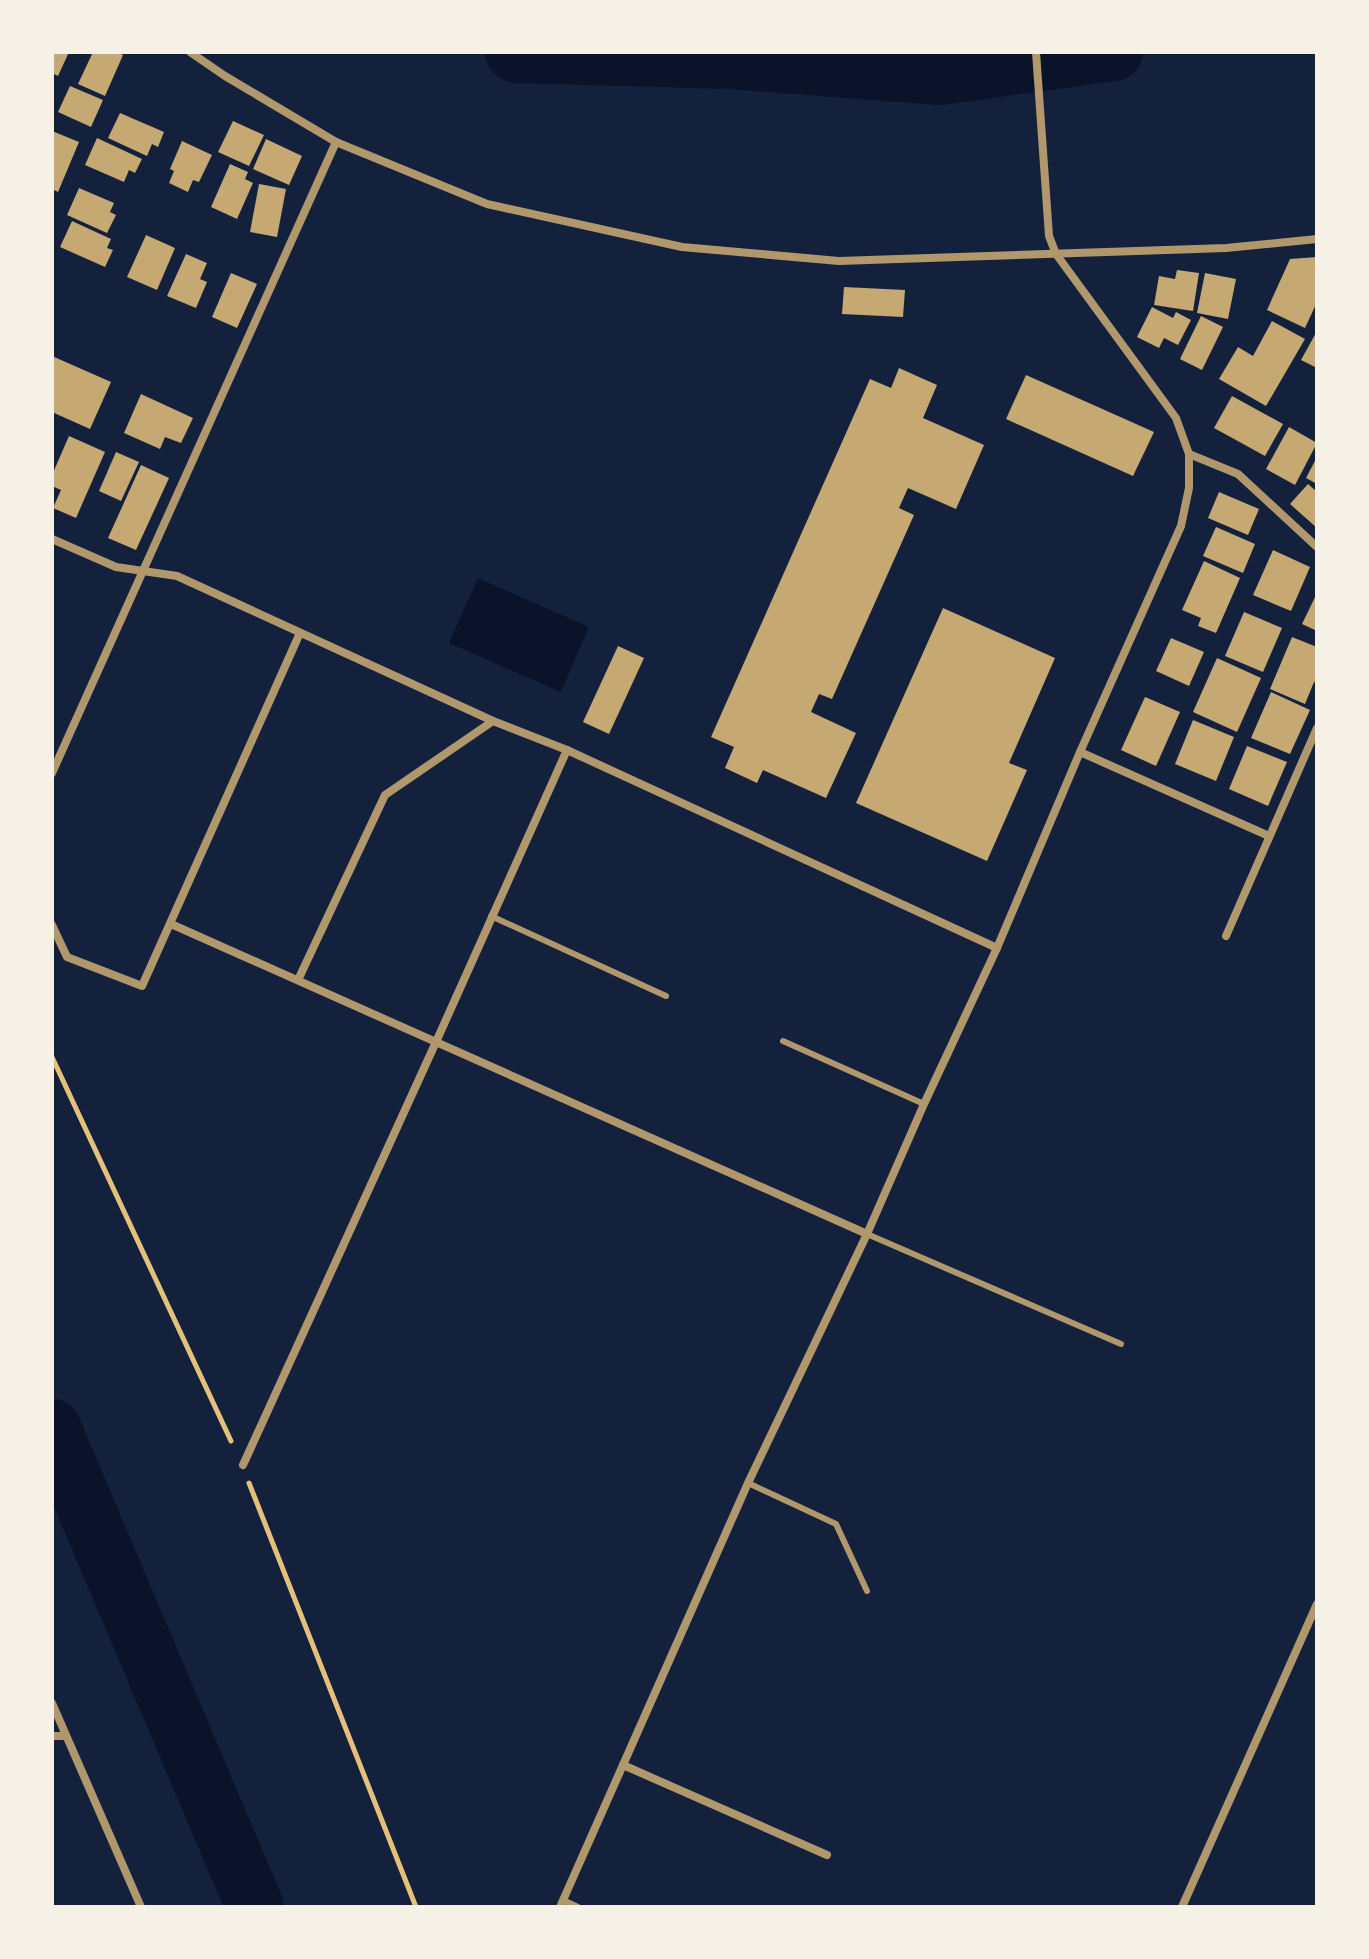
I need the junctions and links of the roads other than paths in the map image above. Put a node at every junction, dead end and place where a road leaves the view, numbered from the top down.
1 (190, 52) edge
2 (1036, 52) edge
3 (336, 142) junction
4 (1317, 239) edge
5 (1056, 254) junction
6 (1189, 454) junction
7 (52, 539) edge
8 (1317, 547) edge
9 (144, 571) junction
10 (300, 633) junction
11 (493, 721) junction
12 (1317, 728) edge
13 (567, 750) junction
14 (1080, 752) junction
15 (52, 773) edge
16 (1269, 836) junction
17 (491, 916) junction
18 (171, 924) junction
19 (52, 925) edge
20 (1226, 936) dead end
21 (997, 948) junction
22 (298, 980) junction
23 (666, 996) dead end
24 (783, 1041) dead end
25 (436, 1042) junction
26 (924, 1104) junction
27 (867, 1234) junction
28 (1121, 1344) dead end
29 (243, 1465) dead end
30 (748, 1483) junction
31 (867, 1591) dead end
32 (1317, 1604) edge
33 (52, 1703) edge
34 (52, 1736) edge
35 (66, 1736) junction
36 (623, 1765) junction
37 (827, 1855) dead end
38 (562, 1904) edge
39 (141, 1907) edge
40 (578, 1907) edge
41 (1182, 1907) edge

1 - 3 street
2 - 5 street
3 - 5 street
3 - 9 street
4 - 5 street
5 - 6 street
6 - 8 street
6 - 14 street
7 - 9 street
9 - 10 street
9 - 15 street
10 - 11 street
10 - 18 street
11 - 13 street
11 - 22 street
12 - 16 street
13 - 17 street
13 - 21 street
14 - 16 street
14 - 21 street
16 - 20 street
17 - 23 lane
17 - 25 street
18 - 19 street
18 - 22 street
21 - 26 street
22 - 25 street
24 - 26 lane
25 - 27 street
25 - 29 street
26 - 27 street
27 - 28 lane
27 - 30 street
30 - 31 lane
30 - 36 street
32 - 41 street
33 - 35 street
34 - 35 street
35 - 39 street
36 - 37 street
36 - 38 street
38 - 40 lane

